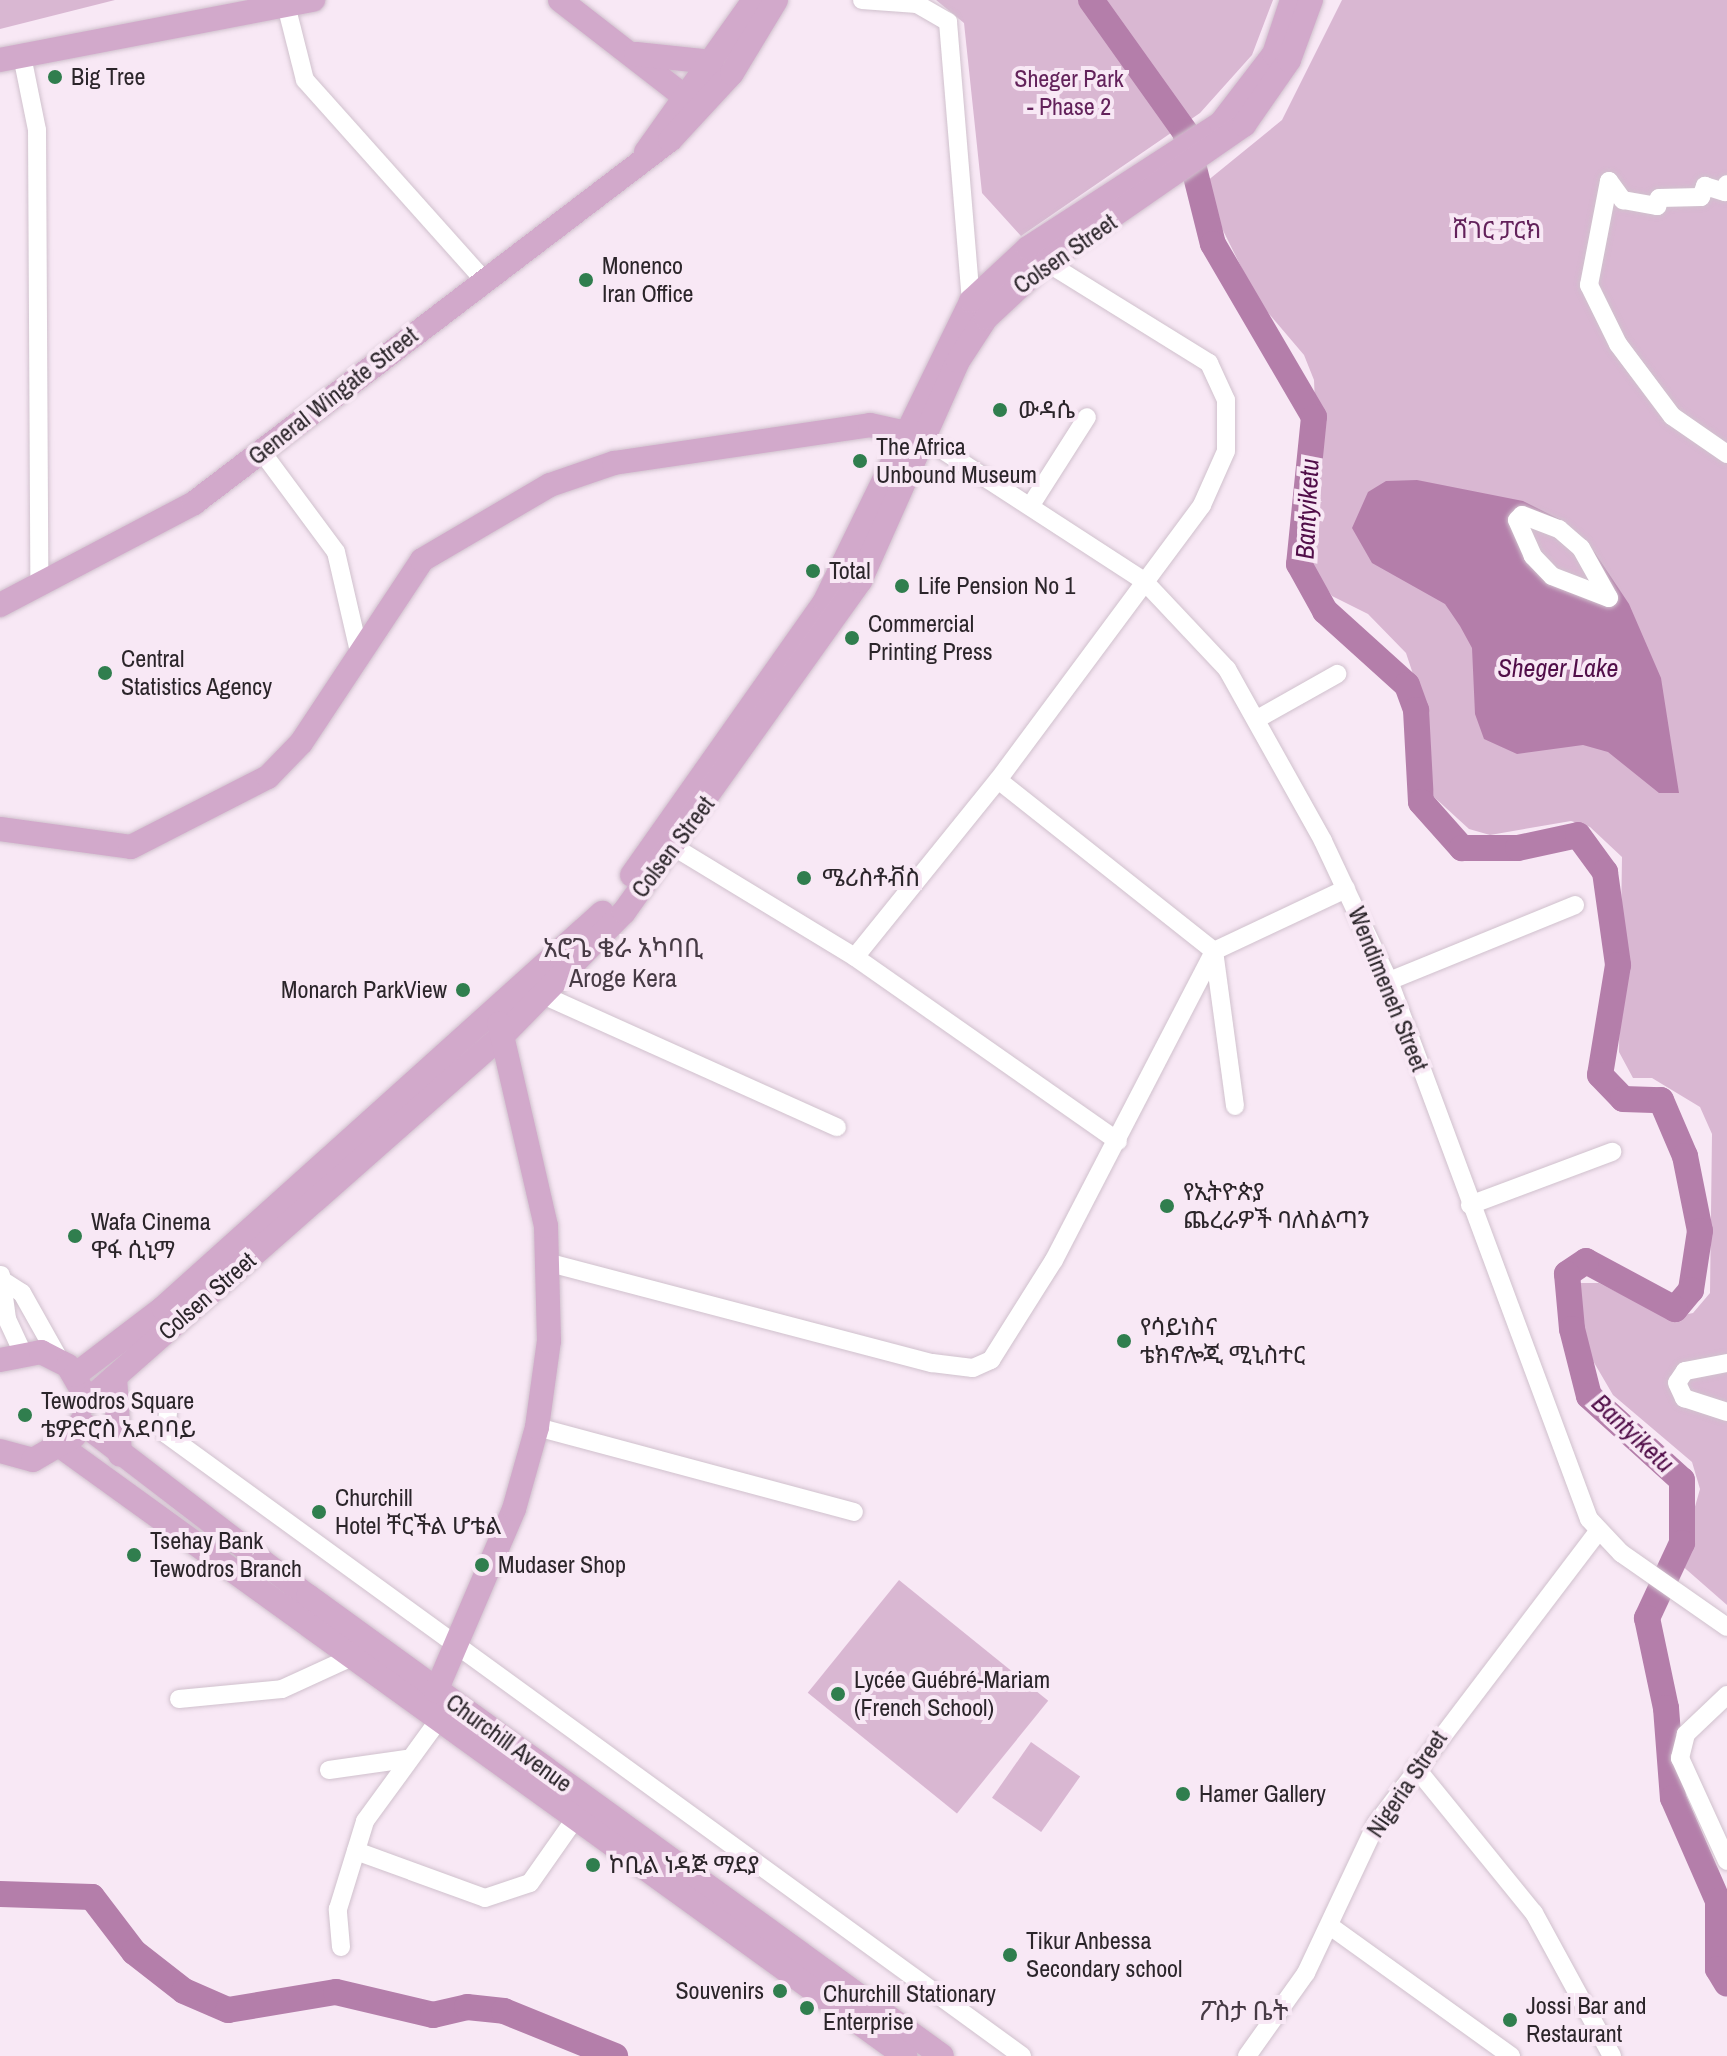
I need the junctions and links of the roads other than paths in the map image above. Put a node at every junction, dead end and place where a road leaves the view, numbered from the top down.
1 (313, 0) edge
2 (560, 0) edge
3 (754, 0) edge
4 (776, 0) edge
5 (862, 0) edge
6 (1292, 0) edge
7 (1311, 0) edge
8 (286, 5) junction
9 (636, 54) junction
10 (11, 58) edge
11 (712, 62) junction
12 (682, 97) junction
13 (702, 110) junction
14 (1208, 143) junction
15 (645, 154) junction
16 (1727, 184) edge
17 (1133, 193) junction
18 (1046, 262) junction
19 (484, 280) junction
20 (971, 301) junction
21 (1087, 417) dead end
22 (916, 434) junction
23 (262, 452) junction
24 (1727, 454) edge
25 (1031, 505) junction
26 (1517, 520) joint
27 (1144, 581) junction
28 (39, 585) junction
29 (0, 605) edge
30 (358, 647) junction
31 (1337, 674) dead end
32 (1259, 718) junction
33 (998, 780) junction
34 (0, 829) edge
35 (674, 847) junction
36 (1346, 889) junction
37 (1575, 905) dead end
38 (618, 907) junction
39 (1214, 951) junction
40 (855, 957) junction
41 (1389, 981) junction
42 (545, 996) junction
43 (500, 1024) junction
44 (1235, 1106) dead end
45 (837, 1127) dead end
46 (1118, 1141) junction
47 (1612, 1152) dead end
48 (1470, 1205) junction
49 (550, 1263) junction
50 (3, 1277) edge
51 (11, 1356) edge
52 (1727, 1363) edge
53 (67, 1367) junction
54 (115, 1377) junction
55 (168, 1412) dead end
56 (1727, 1412) edge
57 (83, 1413) junction
58 (537, 1427) junction
59 (63, 1448) junction
60 (0, 1451) edge
61 (120, 1455) junction
62 (854, 1512) dead end
63 (1598, 1532) junction
64 (1727, 1627) edge
65 (456, 1649) junction
66 (352, 1657) junction
67 (436, 1691) junction
68 (1727, 1695) edge
69 (179, 1699) dead end
70 (438, 1721) junction
71 (406, 1759) junction
72 (1416, 1768) junction
73 (329, 1770) dead end
74 (575, 1819) junction
75 (356, 1851) junction
76 (1727, 1861) edge
77 (1330, 1926) junction
78 (341, 1947) dead end
79 (905, 2056) edge
80 (942, 2056) edge
81 (1022, 2056) edge
82 (1247, 2056) edge
83 (1511, 2056) edge
84 (1612, 2056) edge

1 - 8 main road
2 - 9 main road
3 - 11 main road, General Wingate Street
4 - 13 main road, General Wingate Street
5 - 20 street
6 - 14 main road
7 - 14 main road
8 - 10 main road
8 - 19 street
9 - 11 main road
9 - 12 main road
10 - 28 street
11 - 12 main road, General Wingate Street
12 - 13 main road
12 - 15 main road, General Wingate Street
13 - 15 main road, General Wingate Street
14 - 17 main road
15 - 19 main road, General Wingate Street
16 - 24 street
17 - 18 main road, Colsen Street
17 - 20 main road
18 - 22 main road, Colsen Street
18 - 27 street
19 - 23 main road, General Wingate Street
20 - 22 main road
21 - 25 street
22 - 25 street, Wendimeneh Street
22 - 30 main road
22 - 35 main road, Colsen Street
22 - 38 main road
23 - 28 main road, General Wingate Street
23 - 30 street
25 - 27 street, Wendimeneh Street
26 - 26 street
27 - 32 street, Wendimeneh Street
27 - 33 street
28 - 29 main road, General Wingate Street
30 - 34 main road
31 - 32 street
32 - 36 street, Wendimeneh Street
33 - 39 street
33 - 40 street
35 - 38 main road, Colsen Street
35 - 40 street
36 - 39 street
36 - 41 street, Wendimeneh Street
37 - 41 street
38 - 42 main road, Colsen Street
38 - 43 main road
39 - 44 street
39 - 46 street
40 - 46 street
41 - 48 street, Wendimeneh Street
42 - 43 main road, Colsen Street
42 - 45 street
43 - 49 main road
43 - 53 main road
43 - 54 main road, Colsen Street
46 - 49 street
47 - 48 street
48 - 63 street, Wendimeneh Street
49 - 58 main road
50 - 51 street
50 - 53 street
51 - 53 main road
52 - 56 street
53 - 57 main road
54 - 57 main road, Colsen Street
54 - 61 main road
55 - 65 street
57 - 59 main road, Colsen Street
57 - 61 main road, Churchill Avenue
58 - 62 street
58 - 65 main road
59 - 60 main road
59 - 66 main road, Churchill Avenue
61 - 67 main road, Churchill Avenue
63 - 64 street, Wendimeneh Street
63 - 72 street, Nigeria Street
65 - 67 main road
65 - 81 street
66 - 69 street
66 - 70 main road, Churchill Avenue
67 - 80 main road, Churchill Avenue
68 - 76 street
70 - 71 street
70 - 74 main road, Churchill Avenue
71 - 73 street
71 - 75 street
72 - 77 street, Nigeria Street
72 - 84 street
74 - 75 street
74 - 79 main road, Churchill Avenue
75 - 78 street
77 - 82 street, Nigeria Street
77 - 83 street

